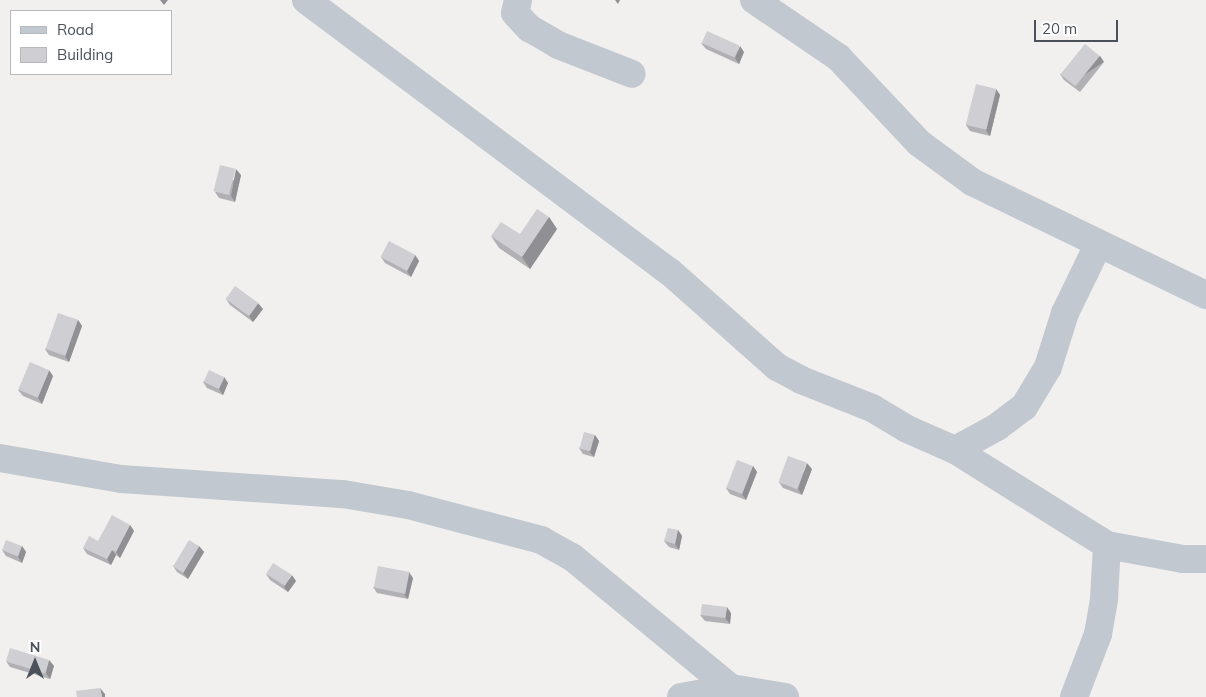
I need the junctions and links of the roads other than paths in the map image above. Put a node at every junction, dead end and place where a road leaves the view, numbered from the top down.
1 (306, 0) edge
2 (518, 0) edge
3 (754, 0) edge
4 (632, 74) dead end
5 (1098, 246) junction
6 (1206, 295) edge
7 (954, 450) junction
8 (0, 458) edge
9 (1107, 544) junction
10 (1206, 559) edge
11 (731, 688) junction
12 (681, 697) edge
13 (785, 697) edge
14 (1074, 697) edge

1 - 7 street
2 - 4 street
3 - 5 street
5 - 6 street
5 - 7 street
7 - 9 street
8 - 11 street
9 - 10 street
9 - 14 street
11 - 12 street
11 - 13 street

